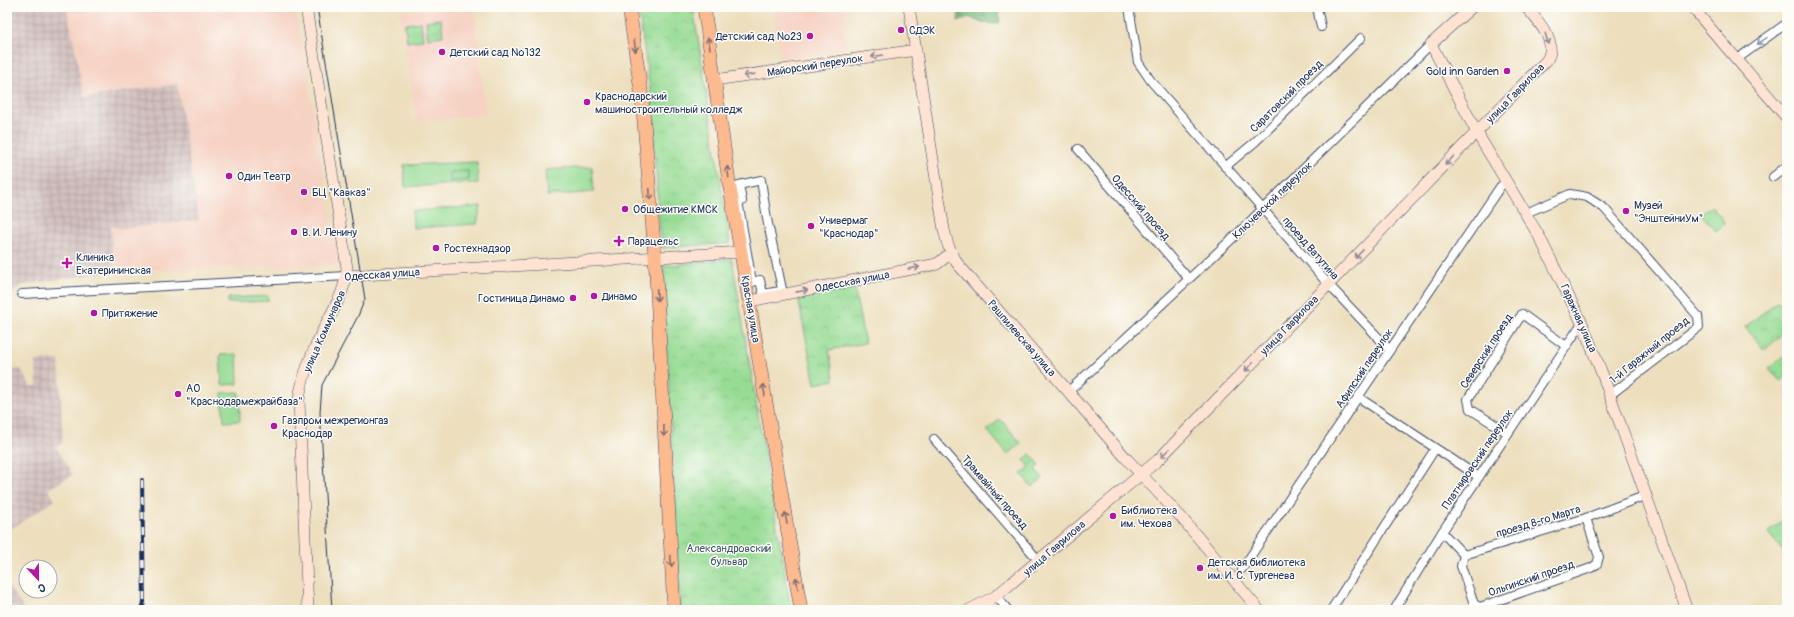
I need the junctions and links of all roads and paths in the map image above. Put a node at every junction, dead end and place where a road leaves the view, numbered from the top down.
1 (306, 7) edge
2 (629, 7) edge
3 (704, 7) edge
4 (909, 7) edge
5 (1129, 7) edge
6 (1317, 7) edge
7 (1472, 7) edge
8 (1526, 7) edge
9 (1692, 7) edge
10 (1787, 23) edge
11 (1321, 28) dead end
12 (1361, 38) dead end
13 (1431, 44) junction
14 (916, 50) junction
15 (1737, 59) junction
16 (715, 80) junction
17 (1787, 118) edge
18 (1477, 133) junction
19 (1078, 149) dead end
20 (1787, 166) edge
21 (1225, 167) junction
22 (1773, 177) dead end
23 (1506, 182) junction
24 (1263, 209) junction
25 (1526, 212) junction
26 (741, 252) junction
27 (951, 253) junction
28 (655, 256) junction
29 (346, 276) junction
30 (1188, 278) junction
31 (1329, 285) junction
32 (782, 289) joint
33 (22, 294) dead end
34 (750, 301) junction
35 (1582, 323) junction
36 (1566, 346) junction
37 (1389, 349) junction
38 (1069, 391) junction
39 (1610, 395) junction
40 (1358, 397) junction
41 (1508, 433) junction
42 (934, 439) dead end
43 (1435, 449) junction
44 (1142, 474) junction
45 (1479, 477) junction
46 (1647, 495) junction
47 (1586, 518) junction
48 (1442, 532) junction
49 (1464, 555) junction
50 (1039, 561) junction
51 (1242, 569) dead end
52 (996, 596) junction
53 (1396, 609) edge
54 (308, 610) edge
55 (674, 610) edge
56 (801, 610) edge
57 (969, 610) edge
58 (1008, 610) edge
59 (1259, 610) edge
60 (1331, 610) edge
61 (1687, 610) edge

1 - 29 street, улица Коммунаров
2 -> 28 main road
16 -> 3 main road, Красная улица
4 - 14 street, Рашпилевская улица
5 - 21 street, проезд Ватутина
6 - 11 street
7 - 13 street, Ключевской переулок
8 -> 18 street, улица Гаврилова
9 - 15 street
10 -> 15 street
12 - 21 street, Саратовский проезд
13 - 18 street, Гаражная улица
13 - 24 street, Ключевской переулок
14 -> 16 street, Майорский переулок
14 - 27 street, Рашпилевская улица
15 - 17 street
26 -> 16 main road, Красная улица
18 - 23 street, Гаражная улица
18 -> 31 street, улица Гаврилова
19 - 30 street, Одесский проезд
20 - 22 street
21 - 24 street, проезд Ватутина
23 - 25 street, Гаражная улица
23 - 37 street, Афипский переулок
24 - 30 street, Ключевской переулок
24 - 31 street, проезд Ватутина
25 - 35 street, Гаражная улица
25 - 39 street, 1-й Гаражный проезд
26 - 28 street, Одесская улица
26 - 34 main road, Красная улица
34 -> 27 street, Одесская улица
27 - 38 street, Рашпилевская улица
28 - 29 street, Одесская улица
28 -> 55 main road
29 - 33 street, Одесская улица
29 - 54 street, улица Коммунаров
30 - 38 street, Ключевской переулок
31 - 37 street, проезд Ватутина
31 -> 44 street, улица Гаврилова
32 - 32 street, Красная улица
56 -> 34 main road, Красная улица
35 - 36 street, Платнировский переулок
35 - 39 street, Гаражная улица
36 - 41 street, Платнировский переулок
36 - 41 street, Северский проезд
37 - 40 street, Афипский переулок
38 - 44 street, Рашпилевская улица
39 - 46 street, Гаражная улица
40 - 43 street
40 - 51 street, Афипский переулок
41 - 45 street, Платнировский переулок
42 - 50 street, Трамвайный проезд
43 - 45 street
43 - 60 street
44 - 50 street, улица Гаврилова
44 - 59 street, Рашпилевская улица
45 - 48 street, Платнировский переулок
46 - 47 street, проезд 8-го Марта
46 - 61 street, Гаражная улица
47 - 49 street, проезд 8-го Марта
47 - 49 street, Ольгинский проезд
48 - 49 street
48 - 53 street, Платнировский переулок
50 - 52 street, улица Гаврилова
52 - 57 street, улица Гаврилова
52 - 58 street

